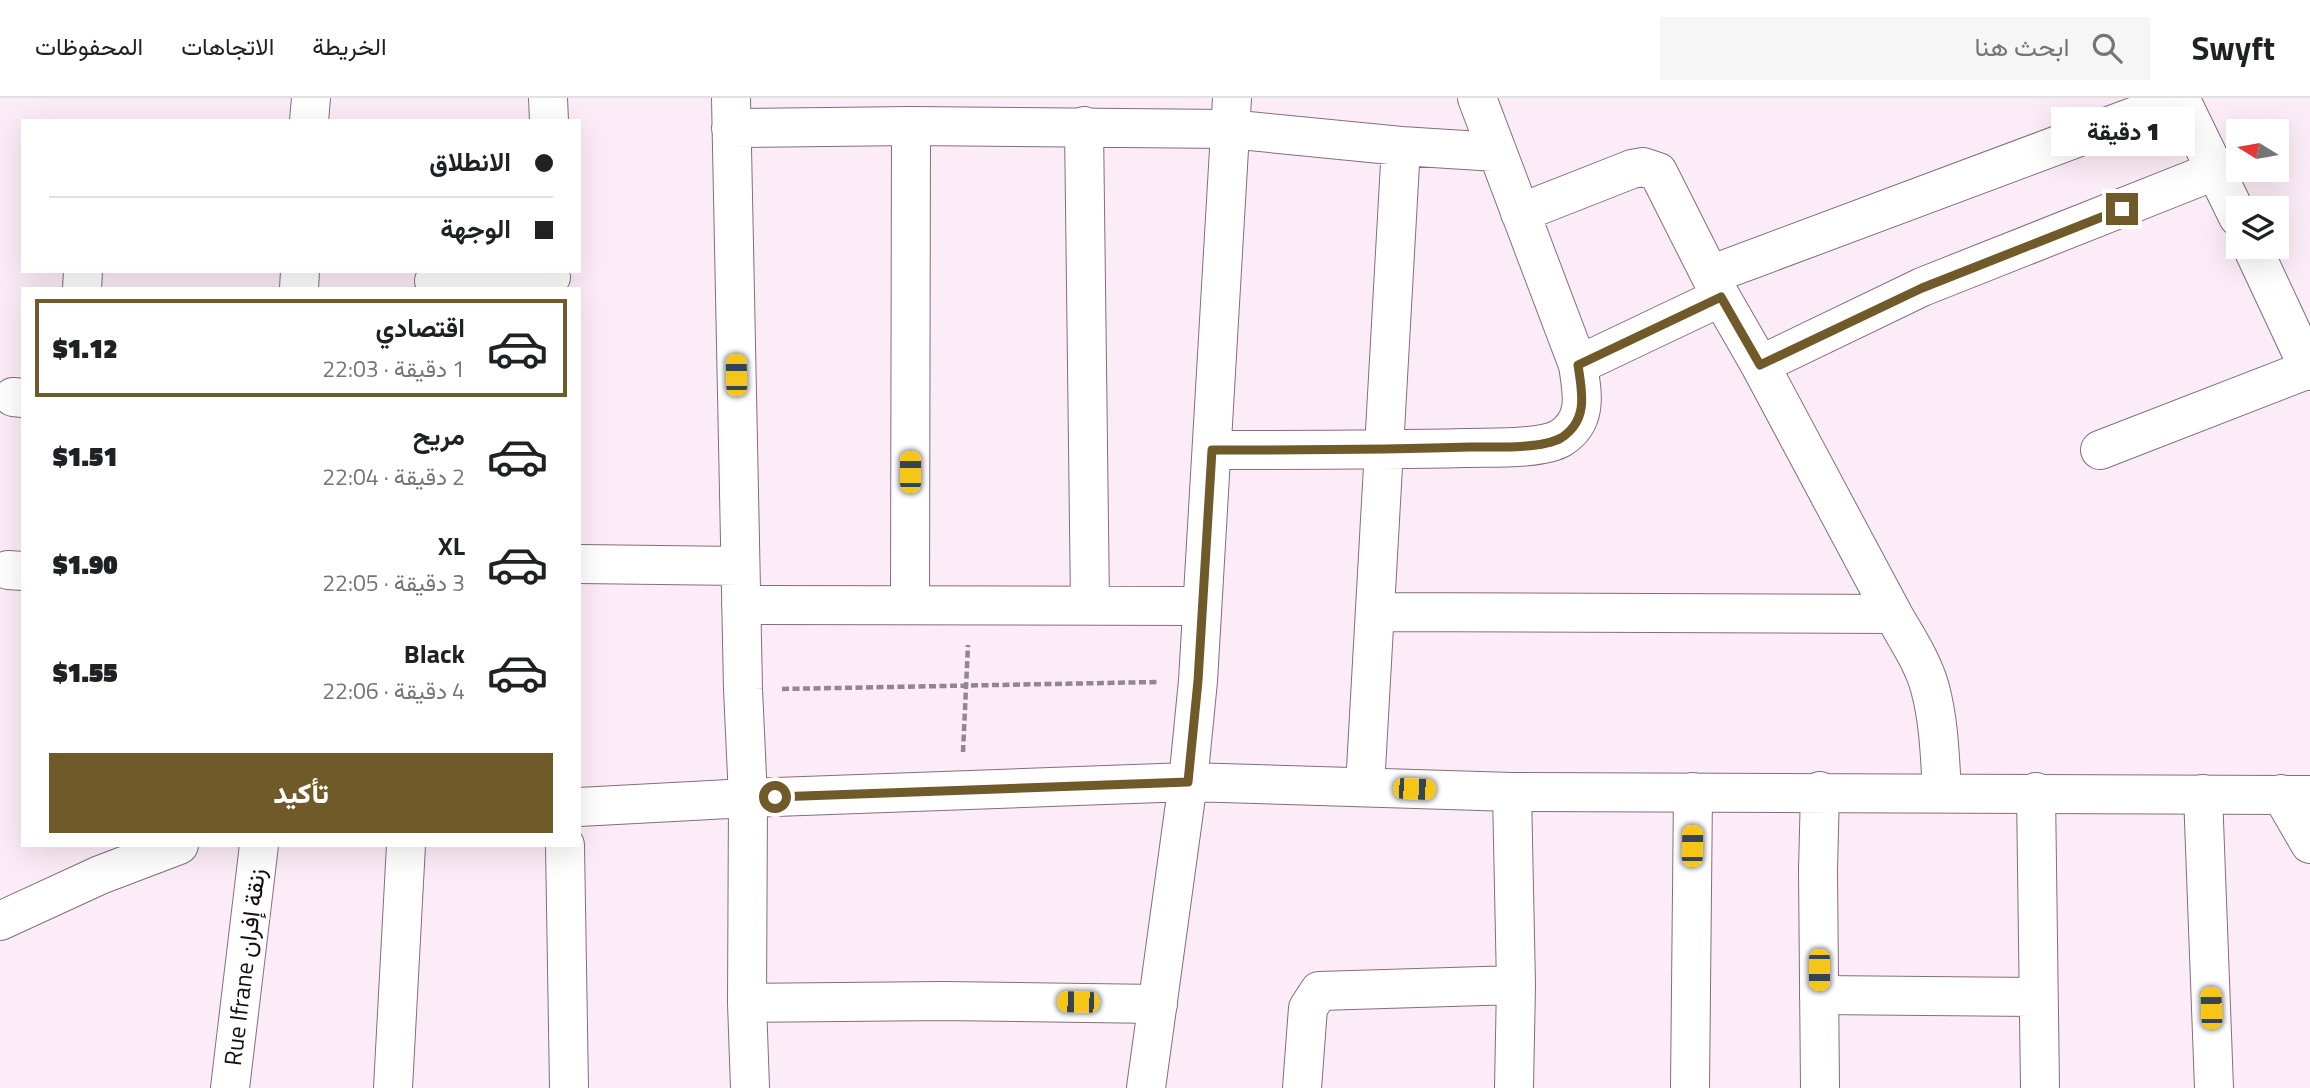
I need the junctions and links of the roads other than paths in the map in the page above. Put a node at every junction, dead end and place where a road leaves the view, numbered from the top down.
1 (311, 98) edge
2 (548, 98) edge
3 (1477, 98) edge
4 (2180, 98) edge
5 (731, 113) edge
6 (1231, 114) edge
7 (309, 119) edge
8 (549, 119) edge
9 (911, 126) junction
10 (1084, 126) junction
11 (1401, 146) junction
12 (1497, 152) junction
13 (2217, 170) junction
14 (2229, 196) edge
15 (1520, 213) junction
16 (2258, 259) edge
17 (551, 279) edge
18 (435, 281) dead end
19 (1715, 286) junction
20 (1578, 365) junction
21 (1760, 365) junction
22 (2309, 370) edge
23 (1212, 450) junction
24 (1383, 450) junction
25 (2100, 450) dead end
26 (581, 564) edge
27 (740, 566) junction
28 (741, 605) junction
29 (1090, 605) junction
30 (909, 606) junction
31 (1202, 606) junction
32 (1375, 612) junction
33 (1893, 614) junction
34 (1188, 782) junction
35 (1365, 787) junction
36 (1820, 791) junction
37 (1512, 792) junction
38 (1693, 792) junction
39 (1942, 792) junction
40 (2036, 792) junction
41 (2203, 794) junction
42 (2296, 794) edge
43 (748, 798) junction
44 (581, 807) edge
45 (2310, 844) edge
46 (174, 847) edge
47 (259, 847) edge
48 (406, 847) edge
49 (565, 847) edge
50 (0, 921) edge
51 (1516, 985) junction
52 (1819, 995) junction
53 (2038, 997) junction
54 (747, 1003) junction
55 (1158, 1004) junction
56 (230, 1088) edge
57 (393, 1088) edge
58 (569, 1088) edge
59 (750, 1088) edge
60 (1146, 1088) edge
61 (1302, 1088) edge
62 (1514, 1088) edge
63 (1690, 1088) edge
64 (1820, 1088) edge
65 (2040, 1088) edge
66 (2214, 1088) edge

1 - 7 street
2 - 8 street
3 - 12 street
4 - 13 street
4 - 19 street
5 - 9 street
5 - 27 street
6 - 10 street
6 - 11 street
6 - 23 street
9 - 10 street
9 - 30 street
10 - 29 street
11 - 12 street
11 - 24 street
12 - 15 street
13 - 14 street
13 - 21 street
15 - 19 street
15 - 20 street
16 - 22 street
17 - 18 street
19 - 20 street
19 - 21 street
20 - 24 street
21 - 33 street
22 - 25 street
23 - 24 street
23 - 31 street
24 - 32 street
26 - 27 street
27 - 28 street
28 - 30 street
28 - 43 street
29 - 30 street
29 - 31 street
31 - 34 street
32 - 33 street
32 - 35 street
33 - 39 street
34 - 35 street
34 - 43 street
34 - 55 street
35 - 37 street
36 - 38 street
36 - 39 street
36 - 52 street
37 - 38 street
37 - 51 street
38 - 63 street
39 - 40 street
40 - 41 street
40 - 53 street
41 - 42 street
41 - 66 street
42 - 45 street
43 - 44 street
43 - 54 street
46 - 50 street
47 - 56 street, Rue Ifrane زنقة إفران
48 - 57 street
49 - 58 street
51 - 61 street
51 - 62 street
52 - 53 street
52 - 64 street
53 - 65 street
54 - 55 street
54 - 59 street
55 - 60 street

